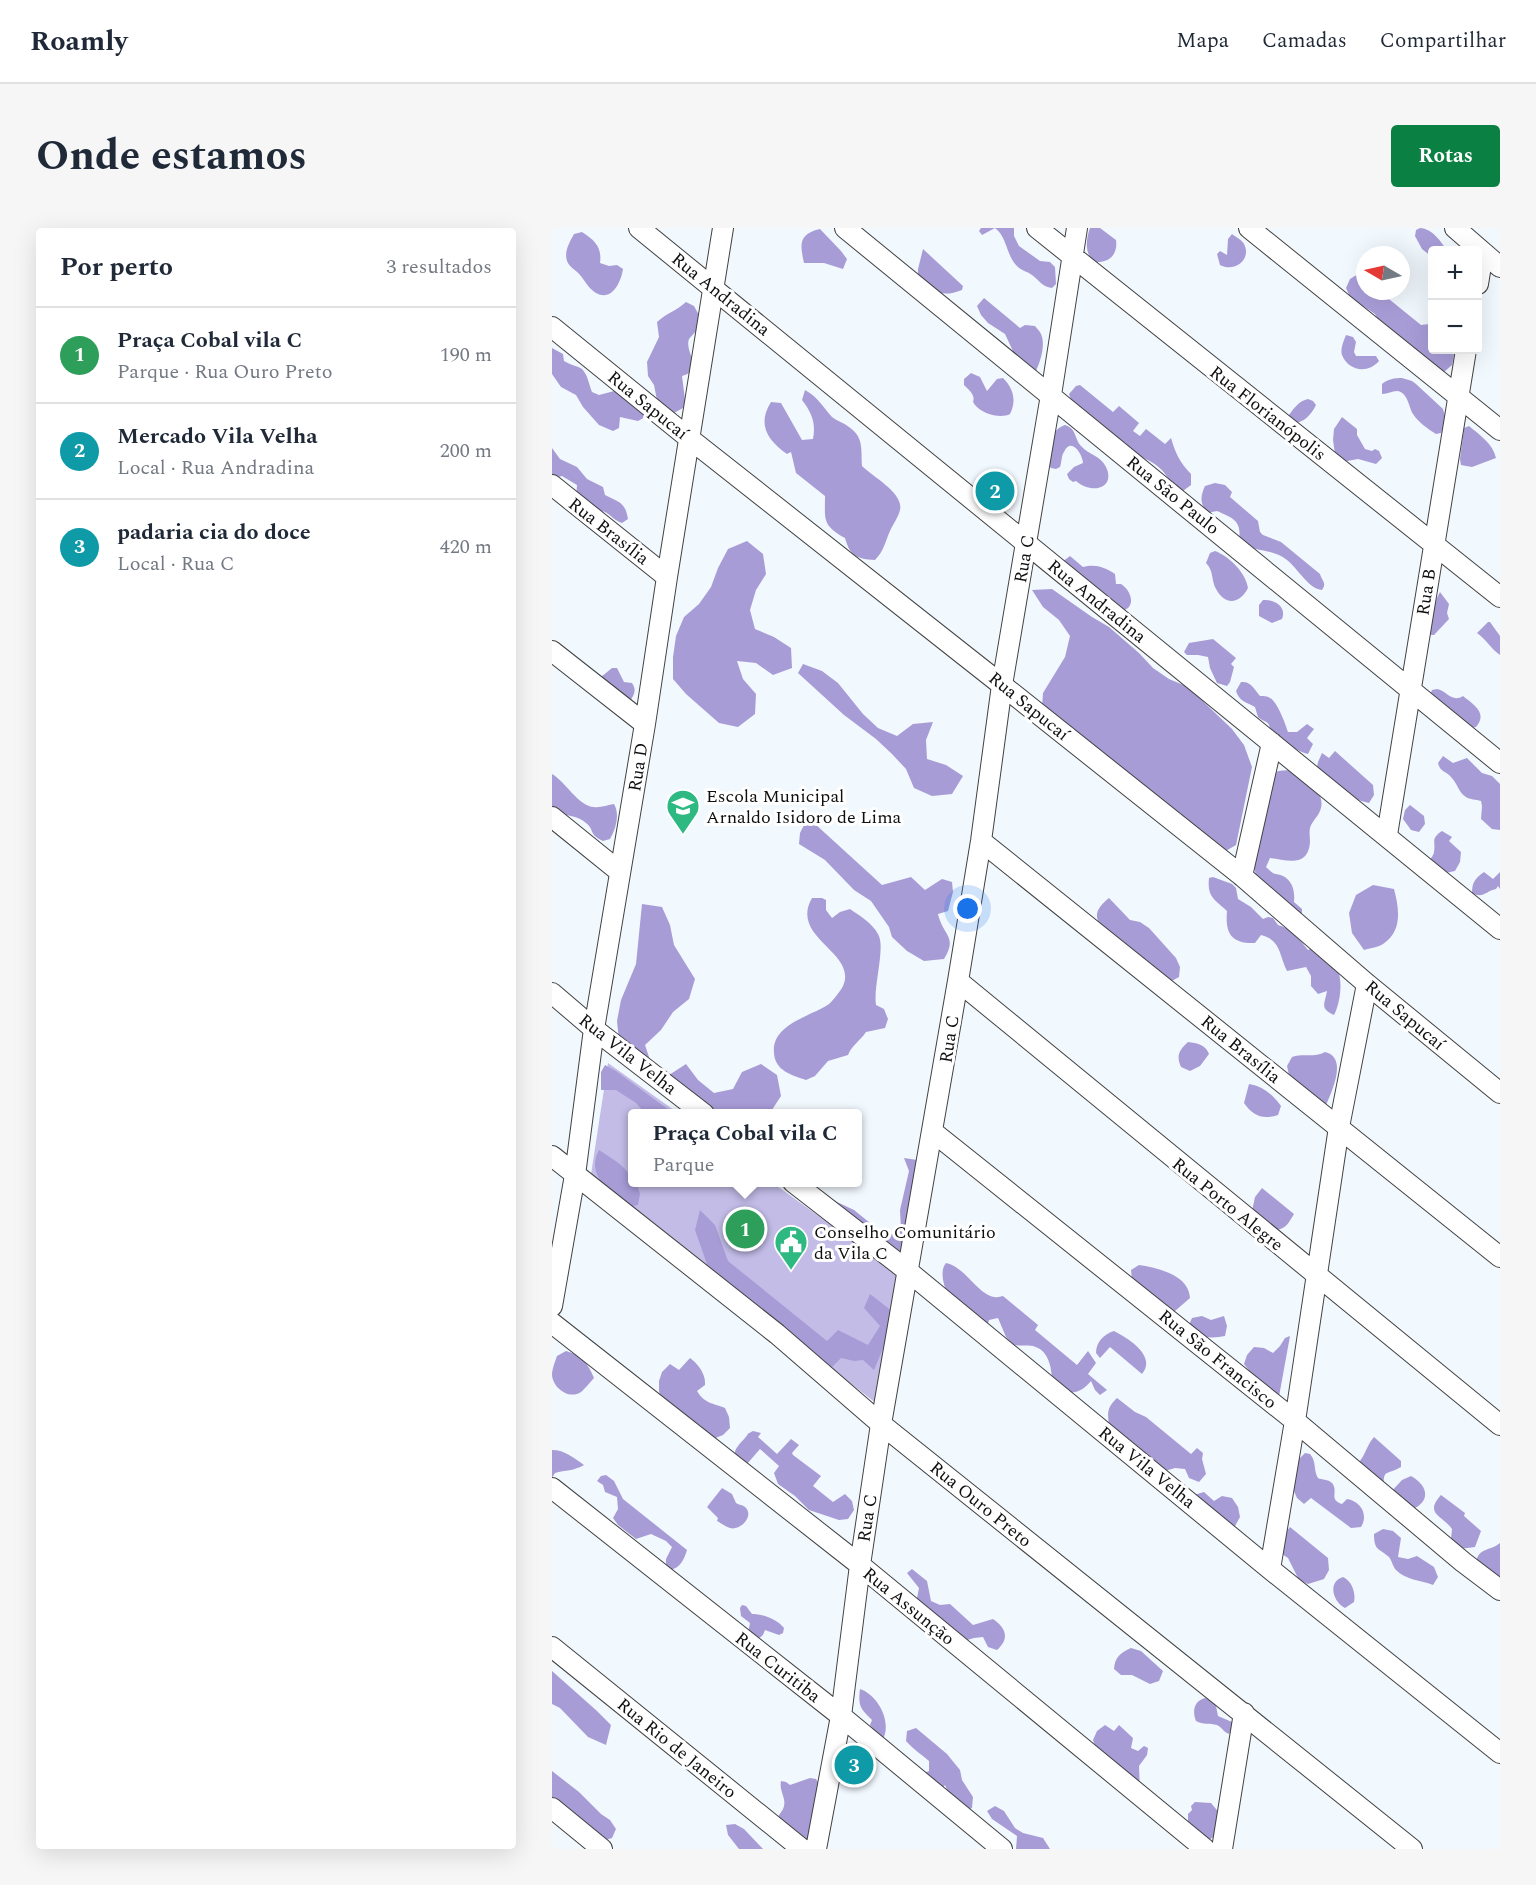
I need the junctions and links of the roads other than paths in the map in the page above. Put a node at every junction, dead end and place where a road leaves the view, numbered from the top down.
1 (639, 228) edge
2 (723, 228) edge
3 (845, 228) edge
4 (1037, 228) edge
5 (1077, 228) edge
6 (1249, 228) edge
7 (1455, 228) edge
8 (1483, 253) junction
9 (1072, 257) junction
10 (1482, 259) edge
11 (1500, 267) edge
12 (713, 289) junction
13 (552, 327) edge
14 (1465, 354) edge
15 (1051, 395) junction
16 (1458, 395) junction
17 (1500, 430) edge
18 (690, 439) junction
19 (552, 486) edge
20 (1026, 543) junction
21 (1434, 543) junction
22 (667, 577) junction
23 (1500, 597) edge
24 (552, 651) edge
25 (1002, 685) junction
26 (1410, 689) junction
27 (645, 724) junction
28 (1272, 743) junction
29 (1500, 763) edge
30 (552, 817) edge
31 (1387, 835) junction
32 (981, 841) junction
33 (620, 872) junction
34 (1242, 876) junction
35 (1500, 928) edge
36 (958, 981) junction
37 (1367, 984) junction
38 (552, 993) edge
39 (594, 1029) junction
40 (1500, 1093) edge
41 (699, 1109) edge
42 (1339, 1127) junction
43 (933, 1132) junction
44 (552, 1156) edge
45 (575, 1175) junction
46 (799, 1187) edge
47 (1500, 1257) edge
48 (909, 1272) junction
49 (1315, 1276) junction
50 (552, 1306) edge
51 (552, 1323) edge
52 (1295, 1421) junction
53 (881, 1424) junction
54 (1500, 1425) edge
55 (552, 1488) edge
56 (860, 1565) junction
57 (1270, 1569) junction
58 (1500, 1590) edge
59 (552, 1647) edge
60 (1244, 1713) junction
61 (841, 1716) junction
62 (1500, 1753) edge
63 (552, 1808) edge
64 (602, 1849) edge
65 (802, 1849) edge
66 (816, 1849) edge
67 (1002, 1849) edge
68 (1204, 1849) edge
69 (1222, 1849) edge
70 (1412, 1849) edge

1 - 12 street, Rua Andradina
2 - 12 street, Rua D
3 - 15 street, Rua São Paulo
4 - 9 street, Rua Florianópolis
5 - 9 street, Rua C
6 - 16 street
7 - 8 street
8 - 10 street
8 - 11 street
9 - 15 street, Rua C
9 - 21 street, Rua Florianópolis
12 - 18 street, Rua D
12 - 20 street, Rua Andradina
13 - 18 street, Rua Sapucaí
14 - 16 street, Rua B
15 - 20 street, Rua C
15 - 26 street, Rua São Paulo
16 - 17 street
16 - 21 street, Rua B
18 - 22 street, Rua D
18 - 25 street, Rua Sapucaí
19 - 22 street, Rua Brasília
20 - 25 street, Rua C
20 - 28 street, Rua Andradina
21 - 23 street, Rua Florianópolis
21 - 26 street, Rua B
22 - 27 street, Rua D
24 - 27 street
25 - 32 street, Rua C
25 - 34 street, Rua Sapucaí
26 - 29 street, Rua São Paulo
26 - 31 street, Rua B
27 - 33 street, Rua D
28 - 31 street, Rua Andradina
28 - 34 street
30 - 33 street
31 - 35 street, Rua Andradina
32 - 36 street, Rua C
32 - 42 street, Rua Brasília
33 - 39 street, Rua D
34 - 37 street, Rua Sapucaí
36 - 43 street, Rua C
36 - 49 street, Rua Porto Alegre
37 - 40 street, Rua Sapucaí
37 - 42 street
38 - 39 street, Rua Vila Velha
39 - 41 street, Rua Vila Velha
39 - 45 street, Rua D
42 - 47 street, Rua Brasília
42 - 49 street
43 - 48 street, Rua C
43 - 52 street, Rua São Francisco
44 - 45 street, Rua Ouro Preto
45 - 50 street, Rua D
45 - 53 street, Rua Ouro Preto
46 - 48 street, Rua Vila Velha
48 - 53 street, Rua C
48 - 57 street, Rua Vila Velha
49 - 52 street
49 - 54 street, Rua Porto Alegre
51 - 56 street, Rua Assunção
52 - 57 street
52 - 58 street, Rua São Francisco
53 - 56 street, Rua C
53 - 60 street, Rua Ouro Preto
55 - 61 street, Rua Curitiba
56 - 61 street, Rua C
56 - 68 street, Rua Assunção
57 - 62 street, Rua Vila Velha
59 - 65 street, Rua Rio de Janeiro
60 - 69 street
60 - 70 street, Rua Ouro Preto
61 - 66 street, Rua C
61 - 67 street, Rua Curitiba
63 - 64 street

